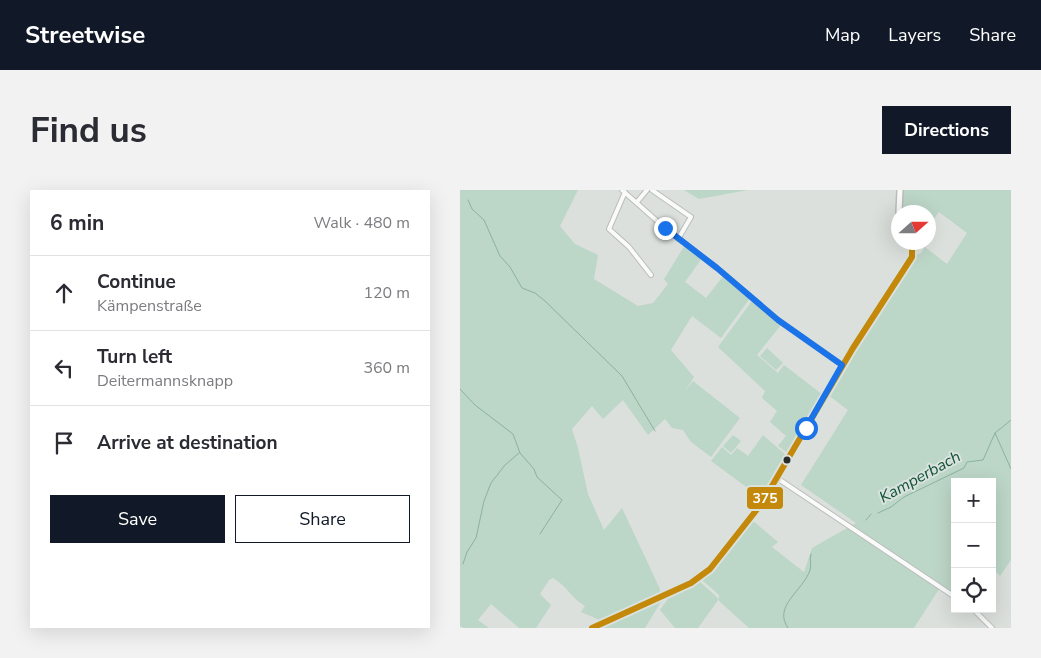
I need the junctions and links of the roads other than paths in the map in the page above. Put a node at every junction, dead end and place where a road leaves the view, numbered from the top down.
1 (647, 190) edge
2 (652, 190) edge
3 (900, 190) edge
4 (623, 191) edge
5 (637, 202) junction
6 (899, 205) edge
7 (678, 239) junction
8 (912, 250) edge
9 (652, 275) dead end
10 (842, 365) junction
11 (777, 478) junction
12 (951, 594) edge
13 (977, 613) edge
14 (592, 628) edge
15 (992, 628) edge

1 - 5 street
2 - 7 street
3 - 6 street
4 - 5 street
4 - 9 street
5 - 7 street
7 - 10 street
8 - 10 street
10 - 11 street
11 - 12 street
11 - 14 street
13 - 15 street

